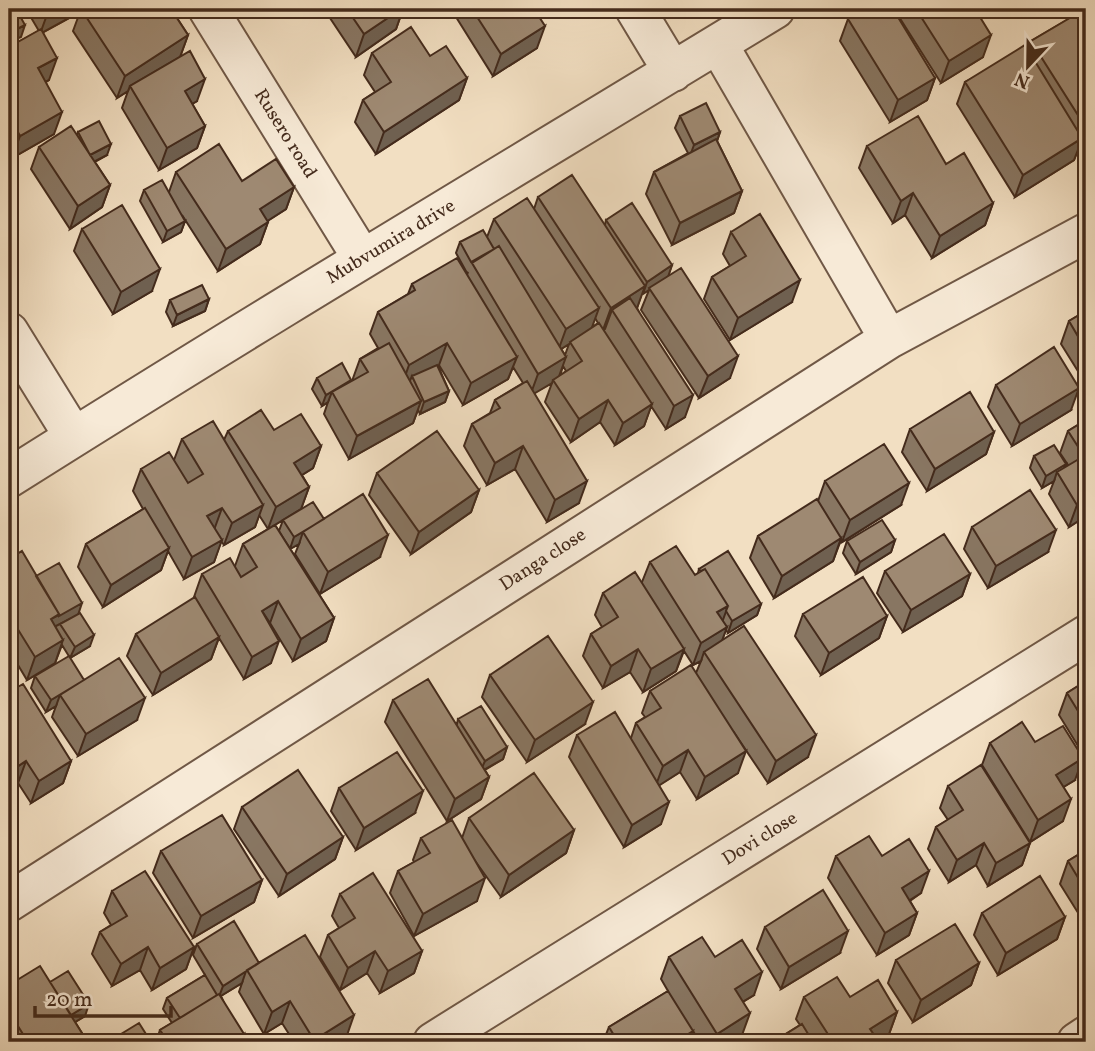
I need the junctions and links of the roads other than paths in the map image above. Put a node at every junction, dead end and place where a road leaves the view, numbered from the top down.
1 (208, 9) edge
2 (635, 9) edge
3 (775, 9) edge
4 (718, 44) junction
5 (673, 72) junction
6 (1086, 233) edge
7 (362, 258) junction
8 (9, 332) edge
9 (889, 339) junction
10 (74, 437) junction
11 (9, 478) edge
12 (1086, 635) edge
13 (9, 902) edge
14 (1086, 1036) edge
15 (433, 1042) edge
16 (1077, 1042) edge

1 - 7 street, Rusero road
2 - 5 street
3 - 4 street, Mubvumira drive
4 - 5 street, Mubvumira drive
4 - 9 street
5 - 7 street, Mubvumira drive
6 - 9 street, Danga close
7 - 10 street, Mubvumira drive
8 - 10 street
9 - 13 street, Danga close
10 - 11 street, Mubvumira drive
12 - 15 street, Dovi close
14 - 16 street

